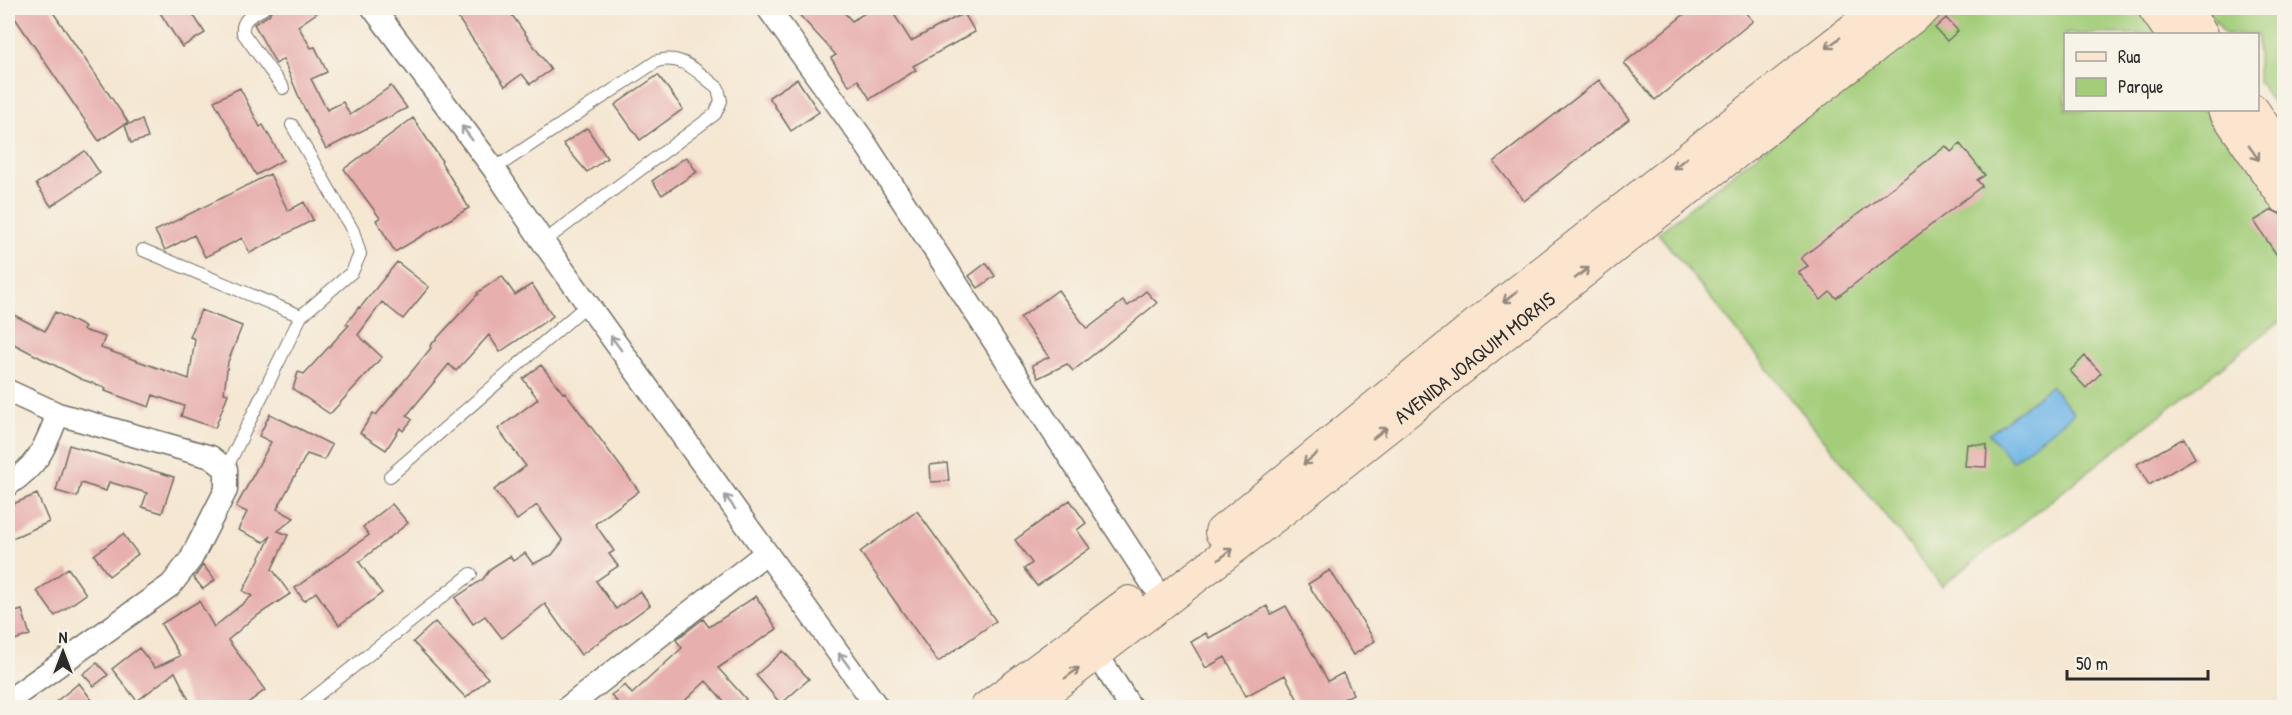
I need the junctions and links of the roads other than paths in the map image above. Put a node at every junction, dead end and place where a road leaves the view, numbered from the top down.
1 (264, 8) edge
2 (373, 8) edge
3 (768, 8) edge
4 (1880, 8) edge
5 (1925, 8) edge
6 (2154, 8) edge
7 (2184, 8) edge
8 (2171, 33) edge
9 (2201, 33) edge
10 (284, 88) dead end
11 (2225, 111) edge
12 (2254, 111) edge
13 (292, 125) dead end
14 (2284, 156) edge
15 (494, 169) junction
16 (2284, 197) edge
17 (543, 242) junction
18 (143, 250) dead end
19 (588, 304) junction
20 (301, 316) junction
21 (8, 391) edge
22 (57, 414) junction
23 (226, 469) junction
24 (390, 476) dead end
25 (8, 485) edge
26 (766, 553) junction
27 (471, 574) dead end
28 (1153, 585) junction
29 (1097, 654) junction
30 (8, 701) edge
31 (301, 708) edge
32 (567, 708) edge
33 (878, 708) edge
34 (986, 708) edge
35 (1025, 708) edge
36 (1131, 708) edge

1 - 10 lane
15 -> 2 street
3 - 28 street
4 -> 28 street, AVENIDA JOAQUIM MORAIS
29 -> 5 street, AVENIDA JOAQUIM MORAIS
6 - 8 street
7 - 9 street
11 -> 16 street
12 - 14 street
13 - 20 lane
15 - 17 street
15 - 17 lane
17 - 19 street
18 - 20 lane
19 - 24 lane
26 -> 19 street
20 - 23 lane
21 - 22 street
22 - 23 street
22 - 25 street
23 - 30 street
26 - 32 street
33 -> 26 street
27 - 31 lane
28 - 34 street, AVENIDA JOAQUIM MORAIS
35 -> 29 street, AVENIDA JOAQUIM MORAIS
29 - 36 street

